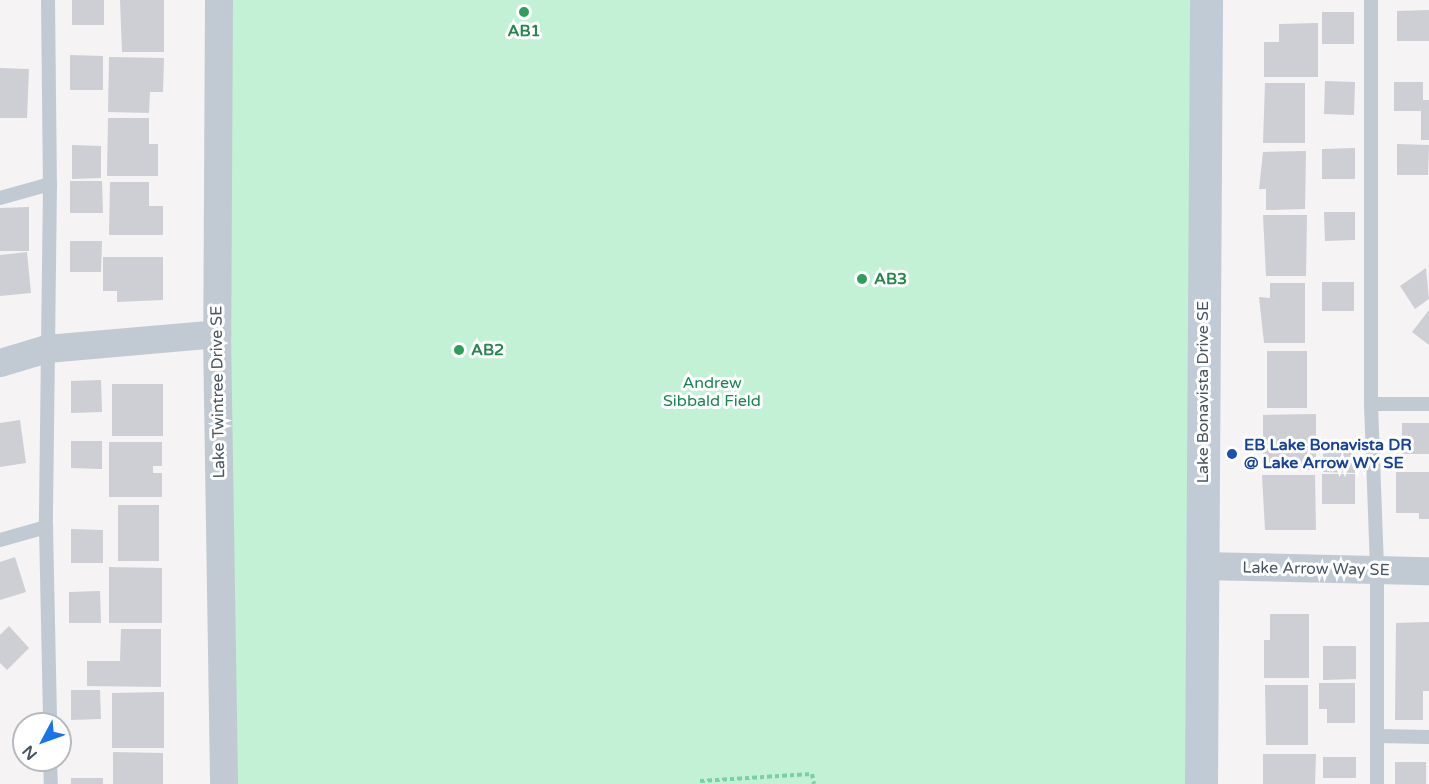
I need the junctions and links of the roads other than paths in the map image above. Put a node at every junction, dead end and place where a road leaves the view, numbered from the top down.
1 (48, 0) edge
2 (219, 0) edge
3 (1206, 0) edge
4 (1371, 0) edge
5 (50, 184) junction
6 (0, 198) edge
7 (217, 334) junction
8 (47, 349) junction
9 (0, 363) edge
10 (1371, 404) junction
11 (1429, 405) edge
12 (46, 527) junction
13 (0, 540) edge
14 (1202, 566) junction
15 (1377, 571) junction
16 (1429, 571) edge
17 (50, 712) edge
18 (1377, 736) junction
19 (1429, 737) edge
20 (224, 784) edge
21 (1201, 784) edge
22 (1377, 784) edge

1 - 5 lane
2 - 7 street, Lake Twintree Drive SE
3 - 14 street, Lake Bonavista Drive SE
4 - 10 lane
5 - 6 lane
5 - 8 lane
7 - 8 street
7 - 20 street, Lake Twintree Drive SE
8 - 9 street
8 - 12 lane
10 - 11 lane
10 - 15 lane
12 - 13 lane
12 - 17 lane
14 - 15 street, Lake Arrow Way SE
14 - 21 street, Lake Bonavista Drive SE
15 - 16 street, Lake Arrow Way SE
15 - 18 lane
18 - 19 lane
18 - 22 lane

